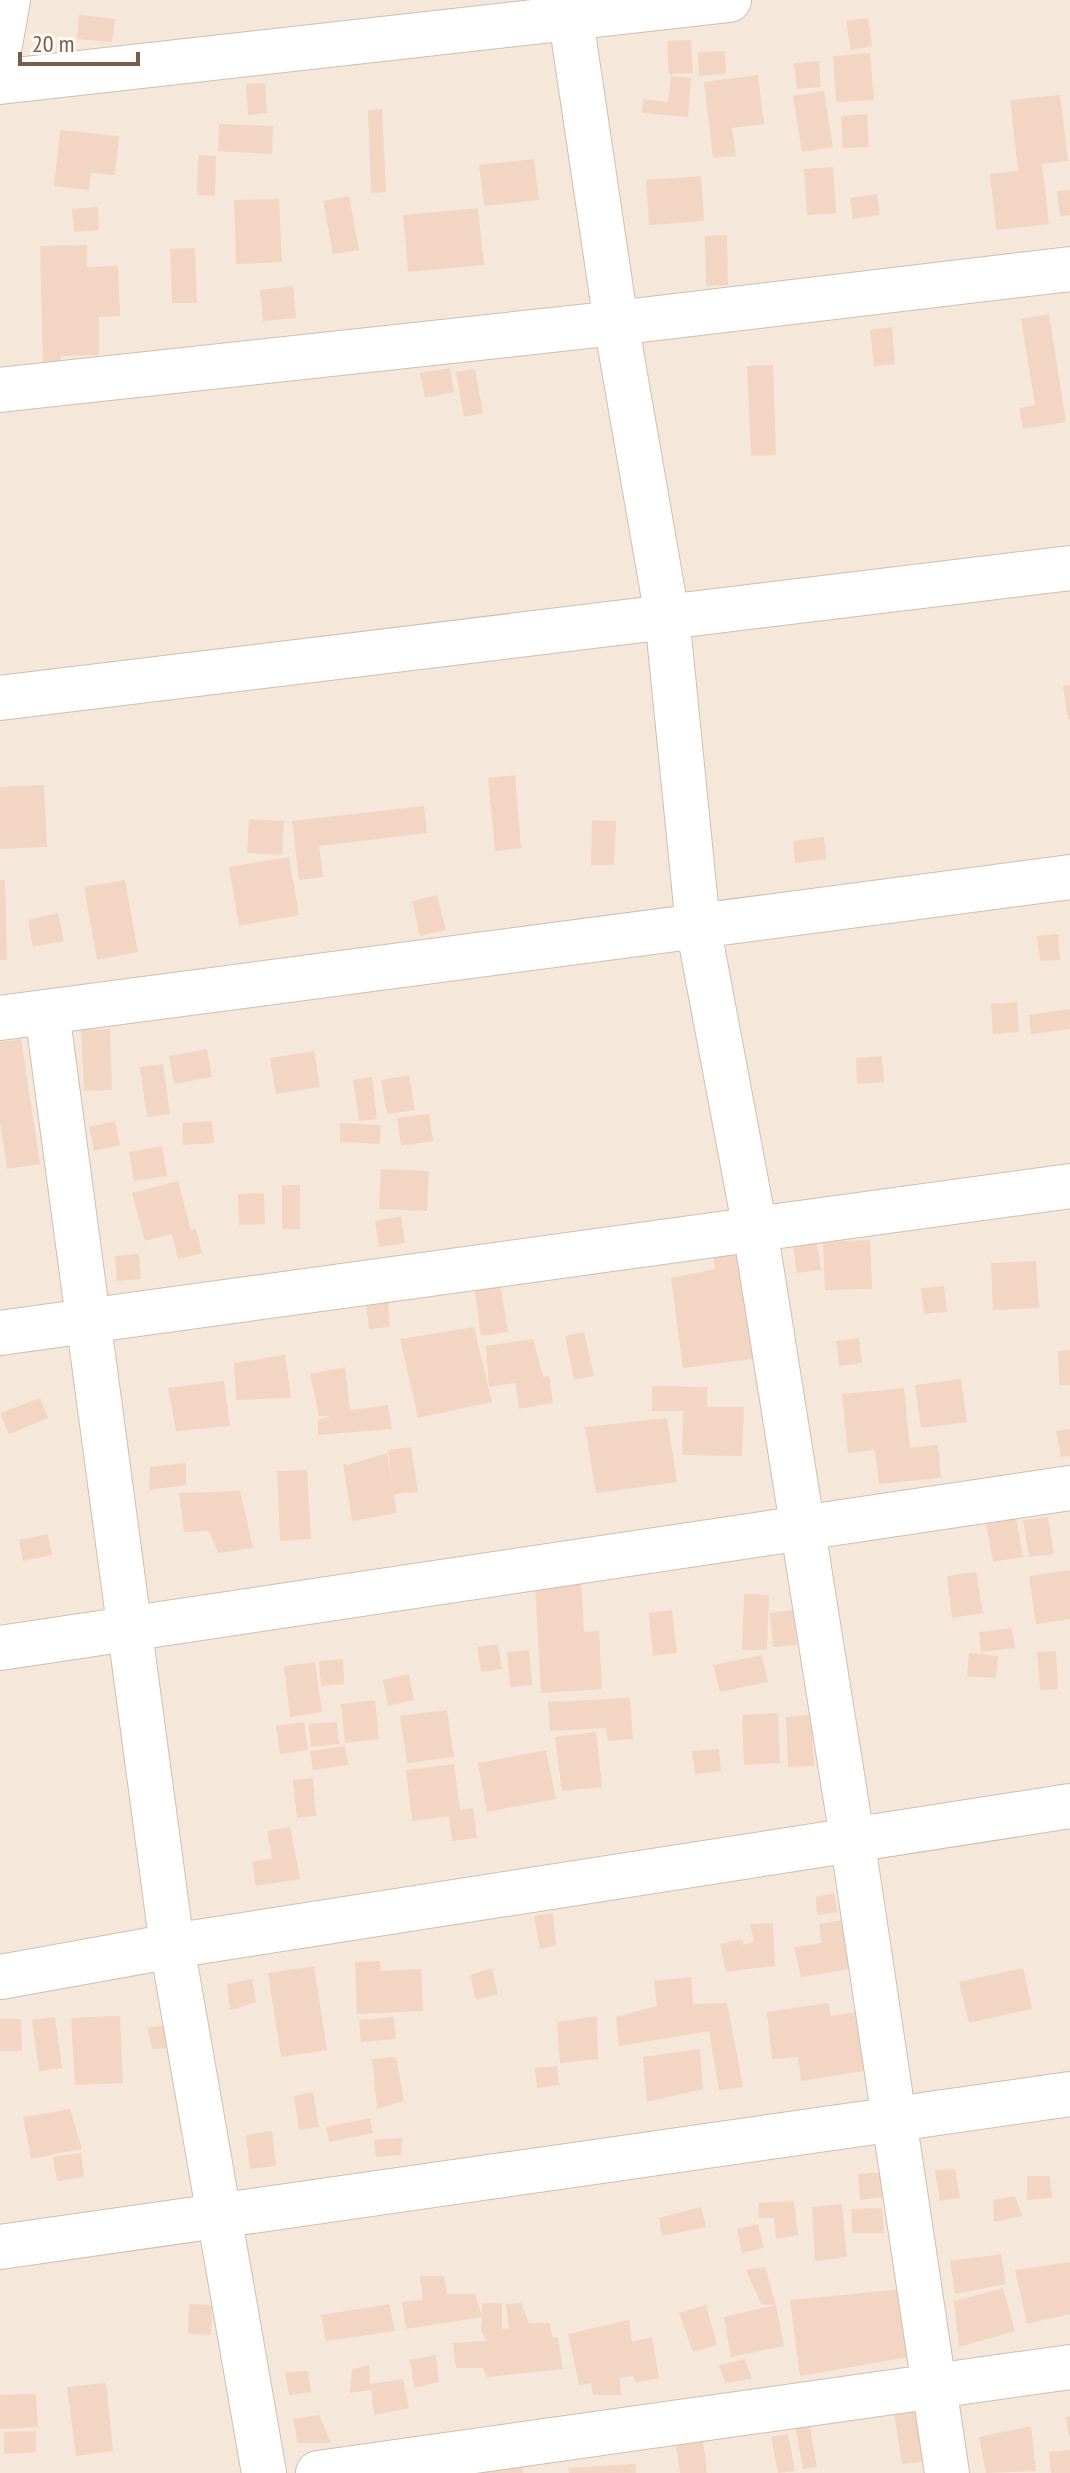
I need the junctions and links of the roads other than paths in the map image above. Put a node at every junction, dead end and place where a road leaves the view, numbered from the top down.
1 (8, 0) edge
2 (729, 0) edge
3 (570, 9) edge
4 (0, 45) edge
5 (0, 82) edge
6 (1070, 269) edge
7 (616, 323) junction
8 (0, 390) edge
9 (1070, 568) edge
10 (667, 616) junction
11 (0, 698) edge
12 (1070, 877) edge
13 (698, 926) junction
14 (47, 1012) junction
15 (0, 1018) edge
16 (1070, 1186) edge
17 (755, 1229) junction
18 (91, 1320) junction
19 (0, 1333) edge
20 (1070, 1488) edge
21 (802, 1529) junction
22 (128, 1630) junction
23 (0, 1648) edge
24 (1070, 1806) edge
25 (852, 1838) junction
26 (172, 1946) junction
27 (0, 1977) edge
28 (1070, 2094) edge
29 (894, 2122) junction
30 (219, 2214) junction
31 (0, 2247) edge
32 (1070, 2367) edge
33 (933, 2387) junction
34 (264, 2473) edge
35 (318, 2473) edge
36 (947, 2473) edge

1 - 4 street
2 - 3 street
3 - 5 street
3 - 7 street
6 - 7 street
7 - 8 street
7 - 10 street
9 - 10 street
10 - 11 street
10 - 13 street
12 - 13 street
13 - 14 street
13 - 17 street
14 - 15 street
14 - 18 street
16 - 17 street
17 - 18 street
17 - 21 street
18 - 19 street
18 - 22 street
20 - 21 street
21 - 22 street
21 - 25 street
22 - 23 street
22 - 26 street
24 - 25 street
25 - 26 street
25 - 29 street
26 - 27 street
26 - 30 street
28 - 29 street
29 - 30 street
29 - 33 street
30 - 31 street
30 - 34 street
32 - 33 street
33 - 35 street
33 - 36 street

